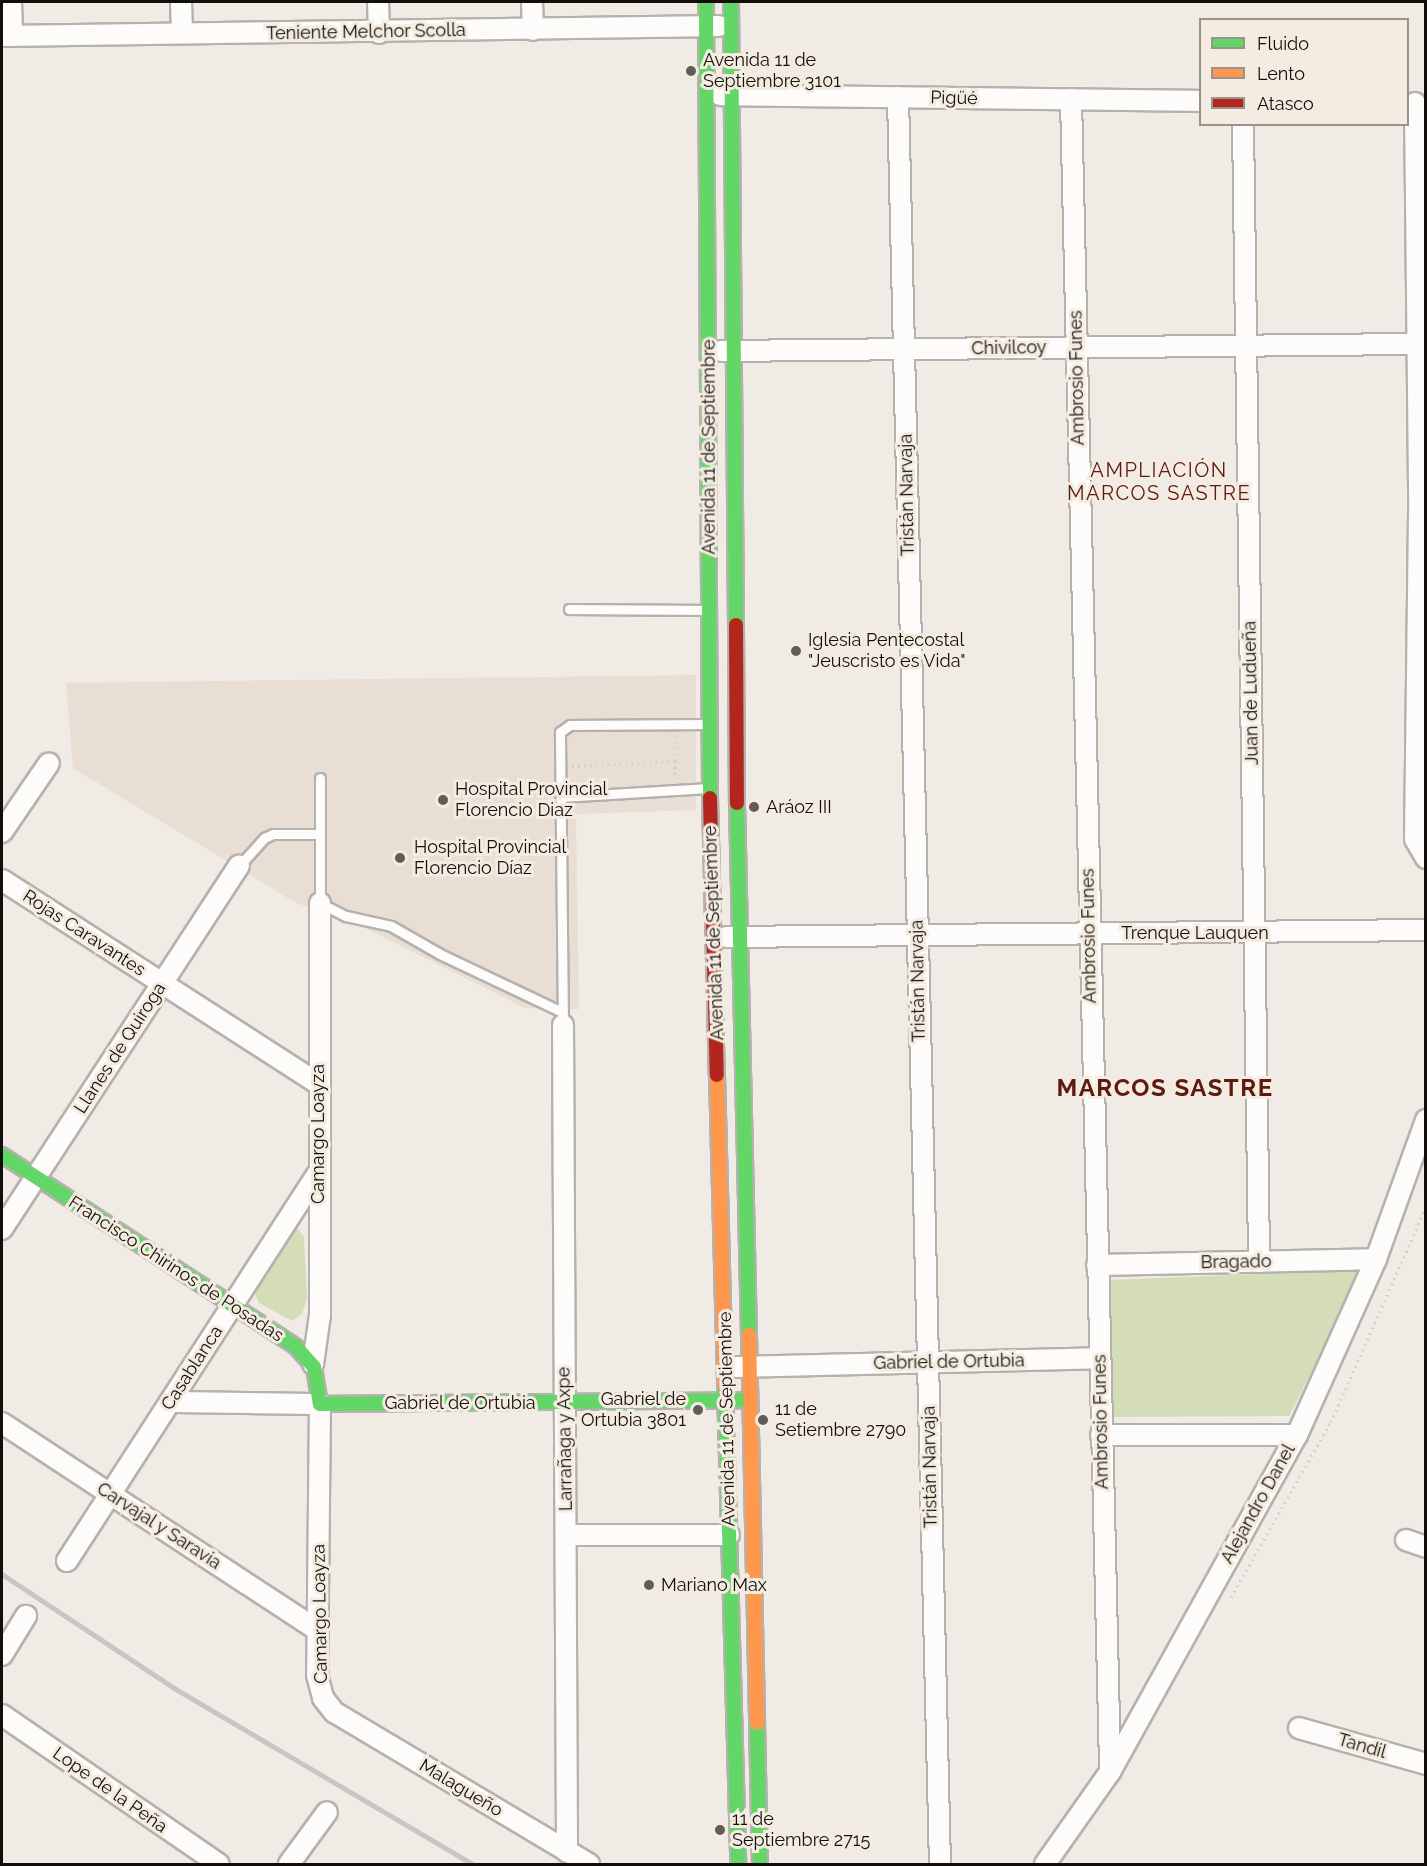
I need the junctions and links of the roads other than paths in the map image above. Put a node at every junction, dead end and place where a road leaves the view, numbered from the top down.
1 (11, 2) edge
2 (182, 2) edge
3 (378, 2) edge
4 (532, 2) edge
5 (706, 2) edge
6 (731, 2) edge
7 (706, 26) junction
8 (731, 26) junction
9 (533, 30) junction
10 (182, 33) junction
11 (379, 33) junction
12 (7, 36) edge
13 (708, 95) junction
14 (733, 95) junction
15 (898, 97) junction
16 (1071, 99) junction
17 (1199, 101) edge
18 (1416, 103) edge
19 (1243, 126) edge
20 (1421, 283) edge
21 (1418, 344) junction
22 (1246, 346) junction
23 (1077, 348) junction
24 (903, 350) junction
25 (709, 351) junction
26 (734, 351) junction
27 (1422, 514) edge
28 (569, 609) dead end
29 (723, 610) junction
30 (724, 723) junction
31 (49, 763) dead end
32 (320, 778) dead end
33 (724, 788) junction
34 (561, 797) junction
35 (2, 832) edge
36 (320, 834) junction
37 (1425, 858) edge
38 (239, 866) joint
39 (2, 880) edge
40 (320, 903) junction
41 (1425, 930) edge
42 (1255, 932) junction
43 (1088, 933) junction
44 (916, 934) junction
45 (742, 936) junction
46 (714, 937) junction
47 (162, 984) junction
48 (562, 1018) junction
49 (318, 1084) junction
50 (1425, 1120) edge
51 (2, 1155) edge
52 (317, 1174) junction
53 (36, 1177) junction
54 (2, 1230) edge
55 (1376, 1259) junction
56 (1259, 1262) junction
57 (1097, 1265) junction
58 (232, 1306) junction
59 (1099, 1358) junction
60 (927, 1362) junction
61 (313, 1364) junction
62 (750, 1367) junction
63 (726, 1368) junction
64 (751, 1400) junction
65 (727, 1401) junction
66 (170, 1402) junction
67 (564, 1402) junction
68 (320, 1404) junction
69 (2, 1423) edge
70 (1101, 1435) junction
71 (1297, 1435) junction
72 (110, 1494) junction
73 (566, 1535) junction
74 (729, 1535) junction
75 (1406, 1540) dead end
76 (1425, 1547) edge
77 (67, 1561) dead end
78 (26, 1616) dead end
79 (317, 1630) junction
80 (2, 1655) edge
81 (334, 1712) joint
82 (2, 1715) edge
83 (1299, 1728) dead end
84 (1425, 1764) edge
85 (1110, 1772) junction
86 (327, 1812) dead end
87 (567, 1852) junction
88 (219, 1864) edge
89 (289, 1864) edge
90 (589, 1864) edge
91 (738, 1864) edge
92 (760, 1864) edge
93 (940, 1864) edge
94 (1046, 1864) edge

1 - 12 street
2 - 10 street
3 - 11 street
4 - 9 street
5 - 7 main road, Avenida 11 de Septiembre
6 - 8 main road, Avenida 11 de Septiembre
7 - 8 street, Teniente Melchor Scolla
7 - 9 street, Teniente Melchor Scolla
7 - 13 main road, Avenida 11 de Septiembre
8 - 14 main road, Avenida 11 de Septiembre
9 - 11 street, Teniente Melchor Scolla
10 - 11 street, Teniente Melchor Scolla
10 - 12 street, Teniente Melchor Scolla
13 - 14 street, Pigüé
13 - 25 main road, Avenida 11 de Septiembre
14 - 15 street, Pigüé
14 - 26 main road, Avenida 11 de Septiembre
15 - 16 street, Pigüé
15 - 24 street, Tristán Narvaja
16 - 17 street, Pigüé
16 - 23 street, Ambrosio Funes
18 - 20 street
19 - 22 street, Juan de Ludueña
20 - 21 street
21 - 22 street, Chivilcoy
21 - 27 street
22 - 23 street, Chivilcoy
22 - 42 street, Juan de Ludueña
23 - 24 street, Chivilcoy
23 - 43 street, Ambrosio Funes
24 - 26 street, Chivilcoy
24 - 44 street, Tristán Narvaja
25 - 26 street, Chivilcoy
25 - 29 main road, Avenida 11 de Septiembre
26 - 29 main road, Avenida 11 de Septiembre
27 - 37 street
28 - 29 lane
29 - 30 main road, Avenida 11 de Septiembre
29 - 30 main road, Avenida 11 de Septiembre
30 - 33 main road, Avenida 11 de Septiembre
30 - 33 main road, Avenida 11 de Septiembre
30 - 34 lane
31 - 35 street
32 - 36 lane
33 - 34 lane
33 - 45 main road, Avenida 11 de Septiembre
33 - 46 main road, Avenida 11 de Septiembre
34 - 48 lane
36 - 38 lane
36 - 40 lane
38 - 47 street, Llanes de Quiroga
39 - 47 street, Rojas Caravantes
40 - 48 lane
40 - 49 street, Camargo Loayza
41 - 42 street, Trenque Lauquen
42 - 43 street, Trenque Lauquen
42 - 56 street, Juan de Ludueña
43 - 44 street, Trenque Lauquen
43 - 57 street, Ambrosio Funes
44 - 45 street, Trenque Lauquen
44 - 60 street, Tristán Narvaja
45 - 46 street, Trenque Lauquen
45 - 62 main road, Avenida 11 de Septiembre
46 - 63 main road, Avenida 11 de Septiembre
47 - 49 street, Rojas Caravantes
47 - 53 street, Llanes de Quiroga
48 - 67 street, Larrañaga y Axpe
49 - 52 street, Camargo Loayza
50 - 55 street, Alejandro Danel
51 - 53 main road, Francisco Chirinos de Posadas
52 - 58 street, Casablanca
52 - 61 street, Camargo Loayza
53 - 54 street, Llanes de Quiroga
53 - 58 main road, Francisco Chirinos de Posadas
55 - 56 street, Bragado
55 - 71 street, Alejandro Danel
56 - 57 street, Bragado
57 - 59 street, Ambrosio Funes
58 - 61 main road, Francisco Chirinos de Posadas
58 - 66 street, Casablanca
59 - 60 street, Gabriel de Ortubia
59 - 70 street, Ambrosio Funes
60 - 62 street, Gabriel de Ortubia
60 - 93 street, Tristán Narvaja
61 - 68 main road
62 - 63 street, Gabriel de Ortubia
62 - 64 main road, Avenida 11 de Septiembre
63 - 65 main road, Avenida 11 de Septiembre
64 - 65 main road, Gabriel de Ortubia
64 - 92 main road, Avenida 11 de Septiembre
65 - 67 main road, Gabriel de Ortubia
65 - 74 main road, Avenida 11 de Septiembre
66 - 68 street, Gabriel de Ortubia
66 - 72 street, Casablanca
67 - 68 main road, Gabriel de Ortubia
67 - 73 street, Larrañaga y Axpe
68 - 79 street, Camargo Loayza
69 - 72 street, Carvajal y Saravia
70 - 71 street
70 - 85 street, Ambrosio Funes
71 - 85 street, Alejandro Danel
72 - 77 street, Casablanca
72 - 79 street, Carvajal y Saravia
73 - 74 street
73 - 87 street, Larrañaga y Axpe
74 - 91 main road, Avenida 11 de Septiembre
75 - 76 street
78 - 80 street
79 - 81 street, Camargo Loayza
81 - 87 street, Malagueño
82 - 88 street, Lope de la Peña
83 - 84 street, Tandil
85 - 94 street, Alejandro Danel
86 - 89 street
87 - 90 street, Malagueño

